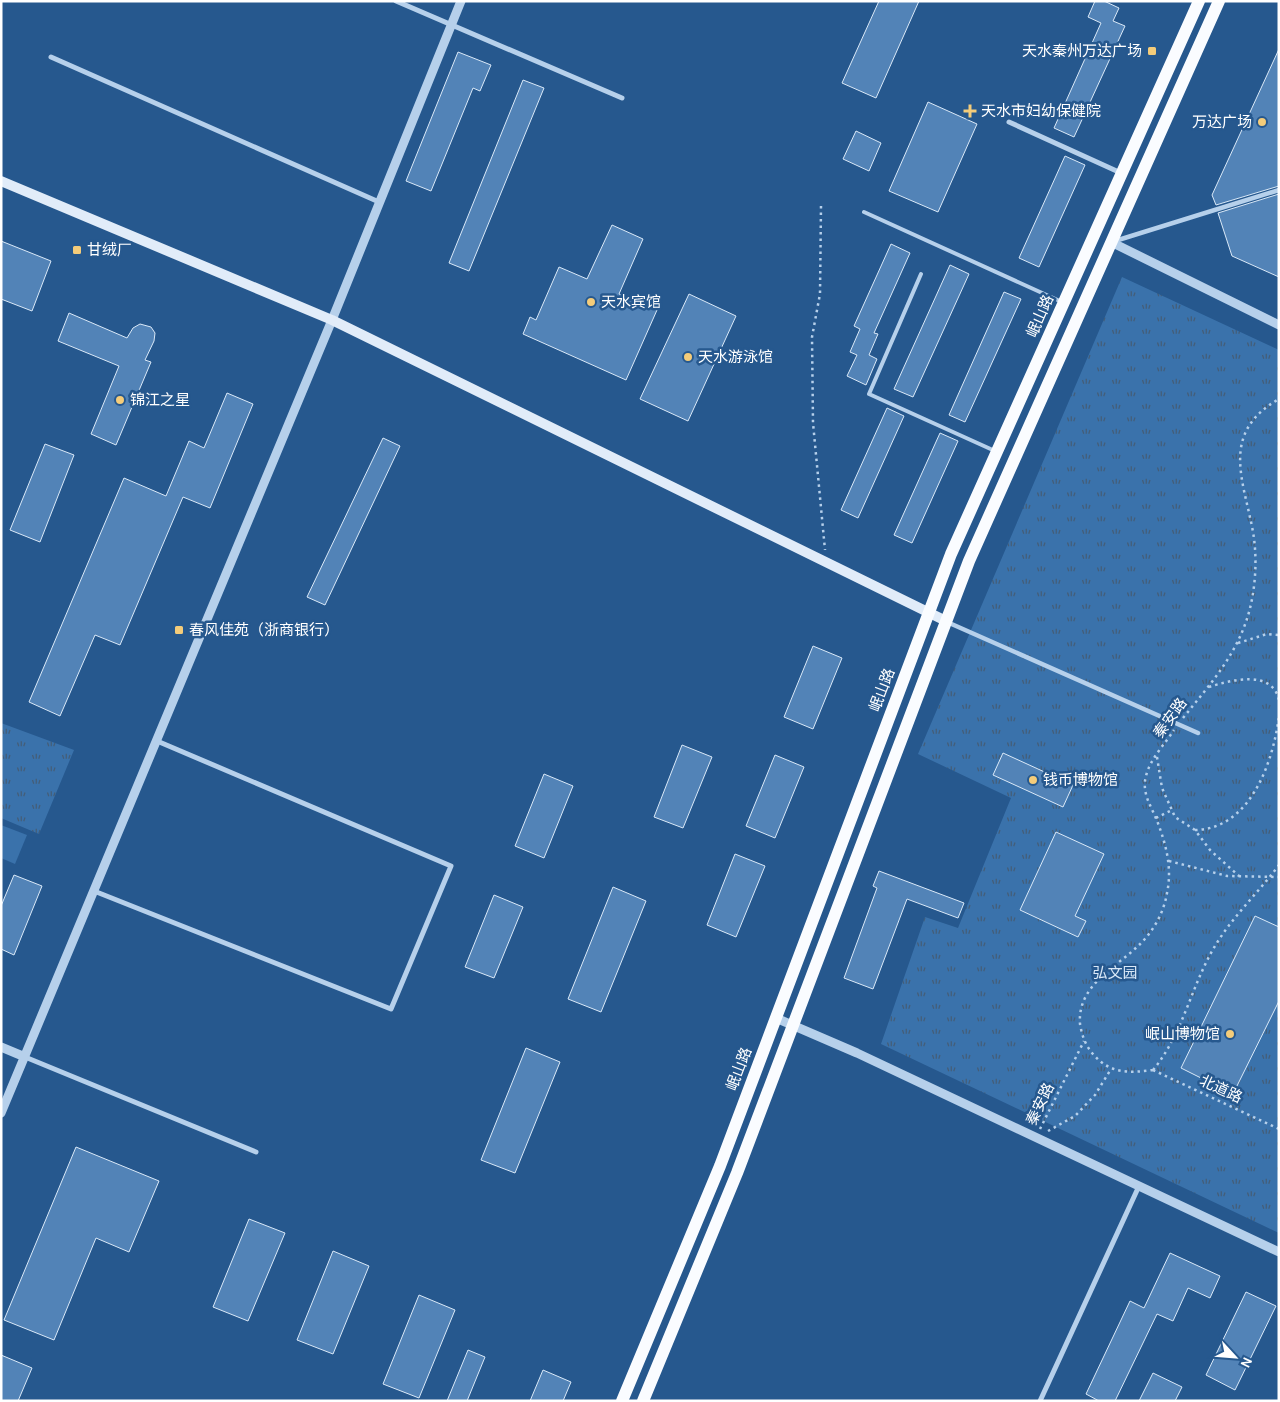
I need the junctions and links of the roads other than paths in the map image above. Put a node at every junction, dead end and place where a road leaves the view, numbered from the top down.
1 (396, 1) edge
2 (461, 1) edge
3 (1199, 1) edge
4 (1219, 1) edge
5 (452, 25) junction
6 (51, 57) dead end
7 (622, 98) dead end
8 (1009, 122) dead end
9 (1122, 173) junction
10 (1, 181) edge
11 (1279, 190) edge
12 (379, 202) junction
13 (864, 212) dead end
14 (1111, 242) junction
15 (921, 274) dead end
16 (1064, 303) junction
17 (332, 320) junction
18 (1279, 325) edge
19 (997, 452) junction
20 (928, 614) junction
21 (946, 622) junction
22 (1198, 733) dead end
23 (156, 741) junction
24 (94, 890) junction
25 (776, 1018) junction
26 (793, 1025) junction
27 (1, 1047) edge
28 (25, 1057) junction
29 (1, 1113) edge
30 (256, 1152) dead end
31 (1139, 1186) junction
32 (1279, 1252) edge
33 (622, 1401) edge
34 (643, 1401) edge
35 (1040, 1401) edge

1 - 5 street
2 - 5 street
3 - 9 main road, 岷山路
4 - 14 main road
5 - 7 street
5 - 12 street
6 - 12 street
8 - 9 street
9 - 16 main road, 岷山路
10 - 17 main road
11 - 14 street
12 - 17 street
13 - 16 lane
14 - 18 street
14 - 21 main road
15 - 19 lane
16 - 19 main road, 岷山路
17 - 20 main road
17 - 23 street
19 - 20 main road, 岷山路
20 - 21 main road
20 - 25 main road, 岷山路
21 - 22 street
21 - 26 main road
23 - 24 street
23 - 24 street
24 - 28 street
25 - 26 street
25 - 33 main road, 岷山路
26 - 31 street
26 - 34 main road
27 - 28 street
28 - 29 street
28 - 30 street
31 - 32 street
31 - 35 street

